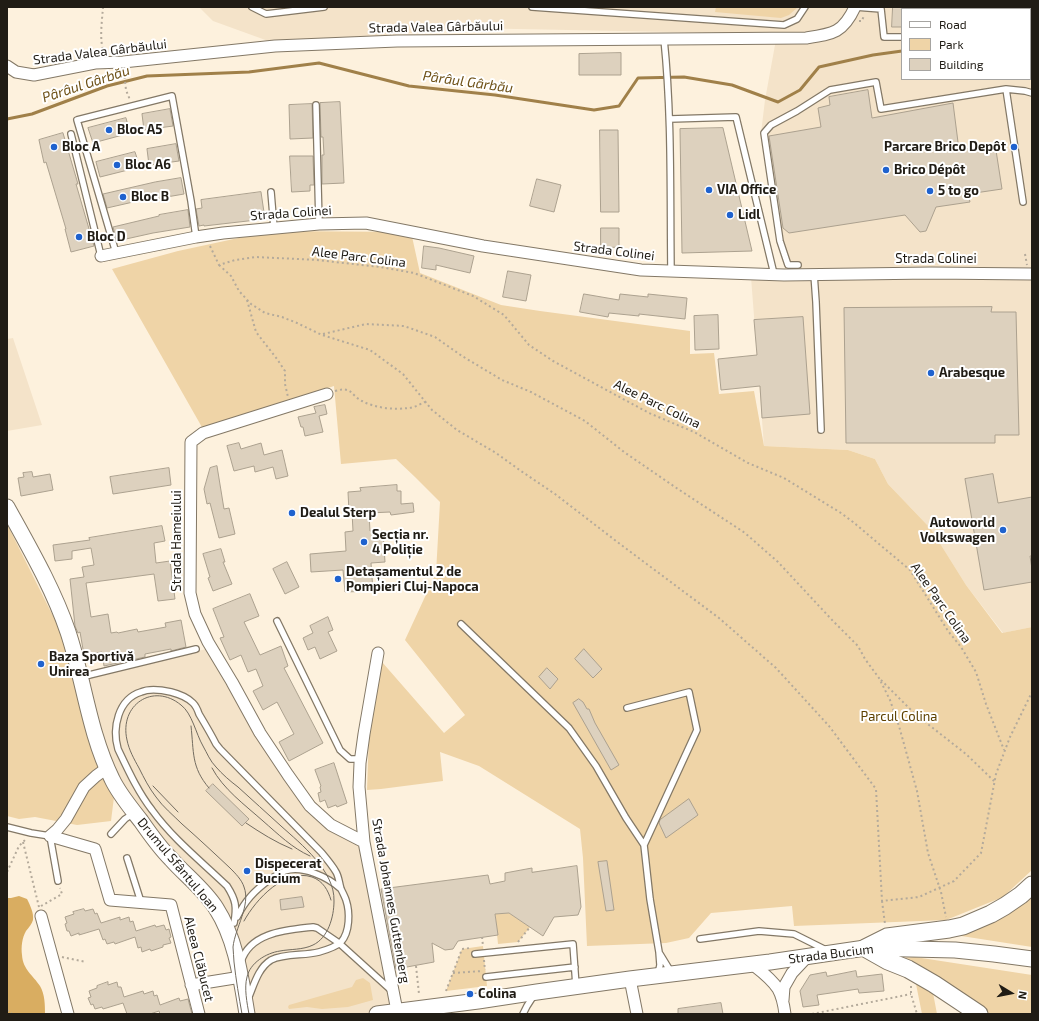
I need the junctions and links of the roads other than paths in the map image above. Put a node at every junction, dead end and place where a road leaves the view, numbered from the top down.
1 (252, 7) edge
2 (324, 7) edge
3 (532, 7) edge
4 (805, 7) edge
5 (855, 7) edge
6 (881, 8) edge
7 (901, 37) edge
8 (664, 39) junction
9 (7, 66) edge
10 (1006, 89) junction
11 (1032, 93) edge
12 (316, 105) dead end
13 (670, 119) junction
14 (71, 134) dead end
15 (271, 192) dead end
16 (1023, 202) dead end
17 (319, 224) junction
18 (274, 228) junction
19 (201, 237) junction
20 (116, 253) junction
21 (101, 256) joint
22 (798, 266) dead end
23 (671, 271) junction
24 (774, 274) junction
25 (814, 274) junction
26 (1032, 274) edge
27 (327, 394) road end
28 (821, 430) dead end
29 (7, 507) edge
30 (277, 621) dead end
31 (461, 624) dead end
32 (196, 649) dead end
33 (378, 653) dead end
34 (81, 677) junction
35 (627, 708) dead end
36 (360, 759) junction
37 (107, 768) junction
38 (134, 813) junction
39 (7, 827) edge
40 (111, 834) dead end
41 (50, 836) junction
42 (364, 842) junction
43 (644, 845) junction
44 (127, 858) dead end
45 (58, 881) road end
46 (1032, 885) edge
47 (341, 889) junction
48 (141, 903) junction
49 (40, 912) road end
50 (234, 923) junction
51 (231, 940) junction
52 (700, 940) dead end
53 (339, 943) junction
54 (865, 948) junction
55 (659, 952) junction
56 (832, 953) junction
57 (475, 954) dead end
58 (808, 956) junction
59 (1032, 959) edge
60 (752, 964) junction
61 (575, 967) junction
62 (240, 973) junction
63 (485, 973) road end
64 (672, 974) junction
65 (657, 976) junction
66 (630, 979) junction
67 (191, 985) junction
68 (576, 987) junction
69 (537, 992) junction
70 (394, 993) junction
71 (783, 1002) junction
72 (248, 1012) edge
73 (390, 1013) edge
74 (68, 1014) edge
75 (198, 1014) edge
76 (523, 1014) edge
77 (637, 1014) edge
78 (785, 1014) edge
79 (980, 1014) edge

1 - 2 lane
3 - 4 lane
5 - 6 lane
5 - 8 street, Strada Valea Gârbăului
6 - 7 lane
8 - 9 street, Strada Valea Gârbăului
8 - 13 lane
10 - 11 lane
10 - 16 lane
10 - 22 lane
12 - 17 lane
13 - 23 lane
13 - 24 lane
14 - 21 lane, Strada Colinei
15 - 18 lane
17 - 18 street, Strada Colinei
17 - 23 street, Strada Colinei
18 - 19 street, Strada Colinei
19 - 20 street, Strada Colinei
19 - 20 lane
20 - 21 street, Strada Colinei
23 - 24 street, Strada Colinei
24 - 25 street, Strada Colinei
25 - 26 street, Strada Colinei
25 - 28 lane
27 - 42 street, Strada Hameiului
29 - 34 main road, Drumul Sfântul Ioan
30 - 36 lane
31 - 43 lane
32 - 34 lane
33 - 36 street, Strada Johannes Guttenberg
34 - 37 main road, Drumul Sfântul Ioan
35 - 43 lane
36 - 42 street, Strada Johannes Guttenberg
37 - 38 main road, Drumul Sfântul Ioan
37 - 41 street
38 - 40 lane
38 - 51 main road, Drumul Sfântul Ioan
39 - 41 lane
41 - 45 lane
41 - 48 street, Aleea Clăbucet
42 - 70 street, Strada Johannes Guttenberg
43 - 55 lane
44 - 48 lane
46 - 54 main road
47 - 50 lane
47 - 50 lane
47 - 53 lane
48 - 67 street, Aleea Clăbucet
49 - 74 street
50 - 51 lane
51 - 62 main road, Drumul Sfântul Ioan
52 - 56 lane
53 - 62 lane
53 - 70 lane
53 - 72 lane
54 - 56 main road, Strada Bucium
54 - 59 main road, Strada Bucium
54 - 79 main road
55 - 64 lane
55 - 65 lane
56 - 58 main road, Strada Bucium
57 - 61 lane
58 - 60 main road, Strada Bucium
58 - 71 street
60 - 64 main road, Strada Bucium
60 - 71 street
61 - 63 lane
61 - 68 lane
62 - 67 street
62 - 72 main road, Drumul Sfântul Ioan
64 - 65 main road, Strada Bucium
65 - 66 main road, Strada Bucium
66 - 68 main road, Strada Bucium
66 - 77 street
67 - 75 street, Aleea Clăbucet
68 - 69 main road, Strada Bucium
69 - 73 main road, Strada Bucium
69 - 76 lane
70 - 73 street, Strada Johannes Guttenberg
71 - 78 street

